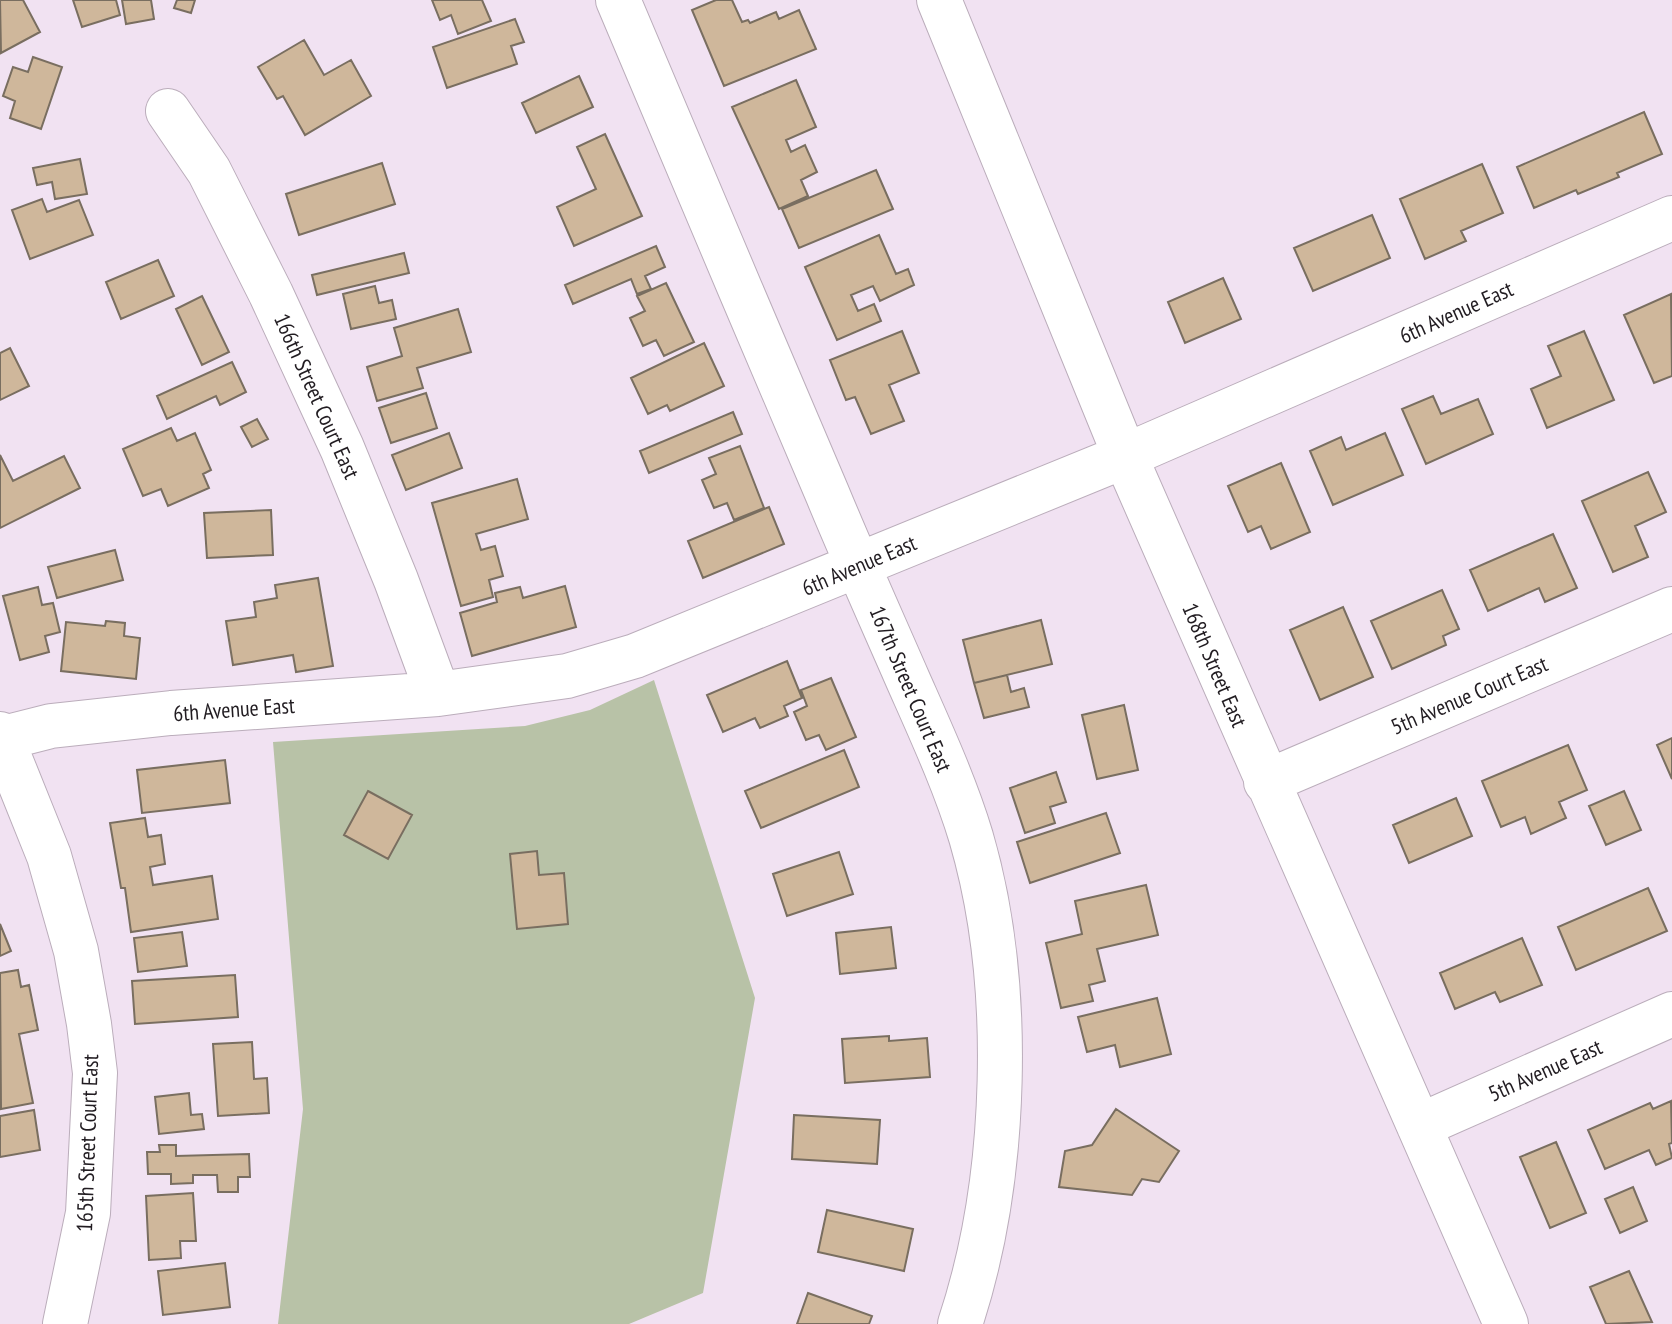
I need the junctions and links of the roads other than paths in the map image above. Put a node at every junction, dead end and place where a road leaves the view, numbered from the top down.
1 (618, 0) edge
2 (939, 0) edge
3 (168, 111) dead end
4 (1672, 218) edge
5 (1125, 456) junction
6 (857, 565) junction
7 (1672, 609) edge
8 (438, 694) junction
9 (1, 737) edge
10 (1266, 782) junction
11 (1672, 1014) edge
12 (1419, 1126) junction
13 (65, 1324) edge
14 (960, 1324) edge
15 (1506, 1324) edge

1 - 6 street, 167th Street Court East
2 - 5 street, 168th Street East
3 - 8 street, 166th Street Court East
4 - 5 street, 6th Avenue East
5 - 6 street, 6th Avenue East
5 - 10 street, 168th Street East
6 - 8 street, 6th Avenue East
6 - 14 street, 167th Street Court East
7 - 10 street, 5th Avenue Court East
8 - 9 street, 6th Avenue East
9 - 13 street, 165th Street Court East
10 - 12 street, 168th Street East
11 - 12 street, 5th Avenue East
12 - 15 street, 168th Street East

